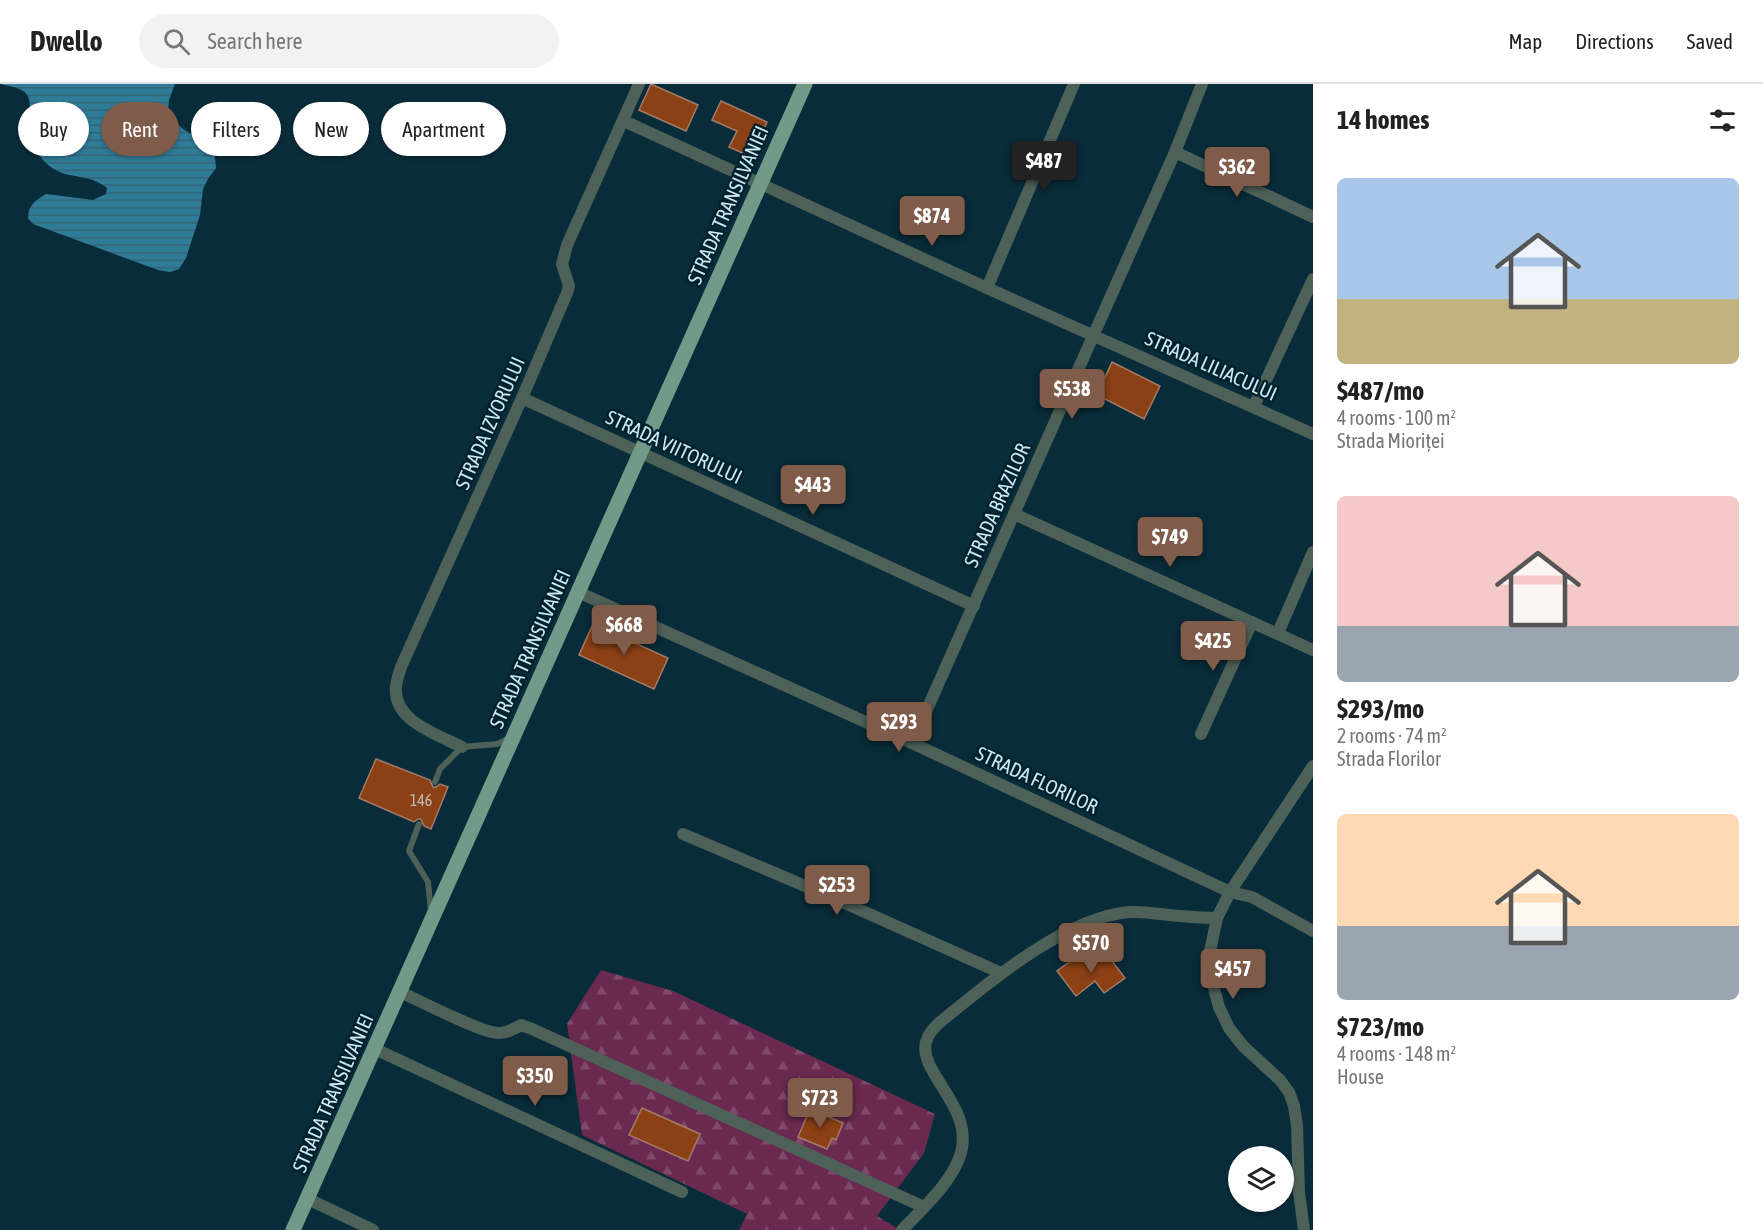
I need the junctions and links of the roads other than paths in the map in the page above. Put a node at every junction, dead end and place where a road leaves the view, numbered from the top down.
1 (639, 84) edge
2 (805, 84) edge
3 (1074, 84) edge
4 (1202, 84) edge
5 (624, 121) junction
6 (1175, 152) junction
7 (760, 185) junction
8 (1313, 217) edge
9 (1313, 279) edge
10 (987, 288) junction
11 (1092, 335) junction
12 (522, 398) junction
13 (1254, 406) junction
14 (1313, 434) edge
15 (640, 454) junction
16 (1014, 514) junction
17 (1313, 552) edge
18 (578, 592) junction
19 (974, 606) junction
20 (1252, 622) junction
21 (1278, 633) junction
22 (1313, 650) edge
23 (1201, 734) dead end
24 (516, 735) junction
25 (912, 743) junction
26 (462, 747) junction
27 (1313, 766) edge
28 (435, 782) dead end
29 (419, 824) dead end
30 (683, 834) dead end
31 (1230, 892) junction
32 (1217, 918) junction
33 (432, 922) junction
34 (1313, 931) edge
35 (1001, 973) junction
36 (400, 992) junction
37 (375, 1049) junction
38 (682, 1192) dead end
39 (308, 1198) junction
40 (924, 1207) junction
41 (293, 1230) edge
42 (373, 1230) edge
43 (902, 1230) edge
44 (1304, 1230) edge

1 - 5 street, STRADA IZVORULUI
2 - 7 main road, STRADA TRANSILVANIEI
3 - 10 street
4 - 6 street, STRADA BRAZILOR
5 - 7 street, STRADA LILIACULUI
5 - 12 street, STRADA IZVORULUI
6 - 8 street
6 - 11 street, STRADA BRAZILOR
7 - 10 street, STRADA LILIACULUI
7 - 15 main road, STRADA TRANSILVANIEI
9 - 13 street
10 - 11 street, STRADA LILIACULUI
11 - 13 street, STRADA LILIACULUI
11 - 16 street, STRADA BRAZILOR
12 - 15 street, STRADA VIITORULUI
12 - 26 street, STRADA IZVORULUI
13 - 14 street, STRADA LILIACULUI
15 - 18 main road, STRADA TRANSILVANIEI
15 - 19 street, STRADA VIITORULUI
16 - 19 street, STRADA BRAZILOR
16 - 20 street
17 - 21 street
18 - 24 main road, STRADA TRANSILVANIEI
18 - 25 street, STRADA FLORILOR
19 - 25 street, STRADA BRAZILOR
20 - 21 street
20 - 23 street
21 - 22 street
24 - 26 lane
24 - 33 main road, STRADA TRANSILVANIEI
25 - 31 street, STRADA FLORILOR
26 - 28 lane
27 - 31 street
29 - 33 lane
30 - 35 street
31 - 32 street
31 - 34 street, STRADA FLORILOR
32 - 35 street
32 - 44 street
33 - 36 main road, STRADA TRANSILVANIEI
35 - 40 street
36 - 37 main road, STRADA TRANSILVANIEI
36 - 40 street
37 - 38 street
37 - 39 main road, STRADA TRANSILVANIEI
39 - 41 main road, STRADA TRANSILVANIEI
39 - 42 street
40 - 43 street

